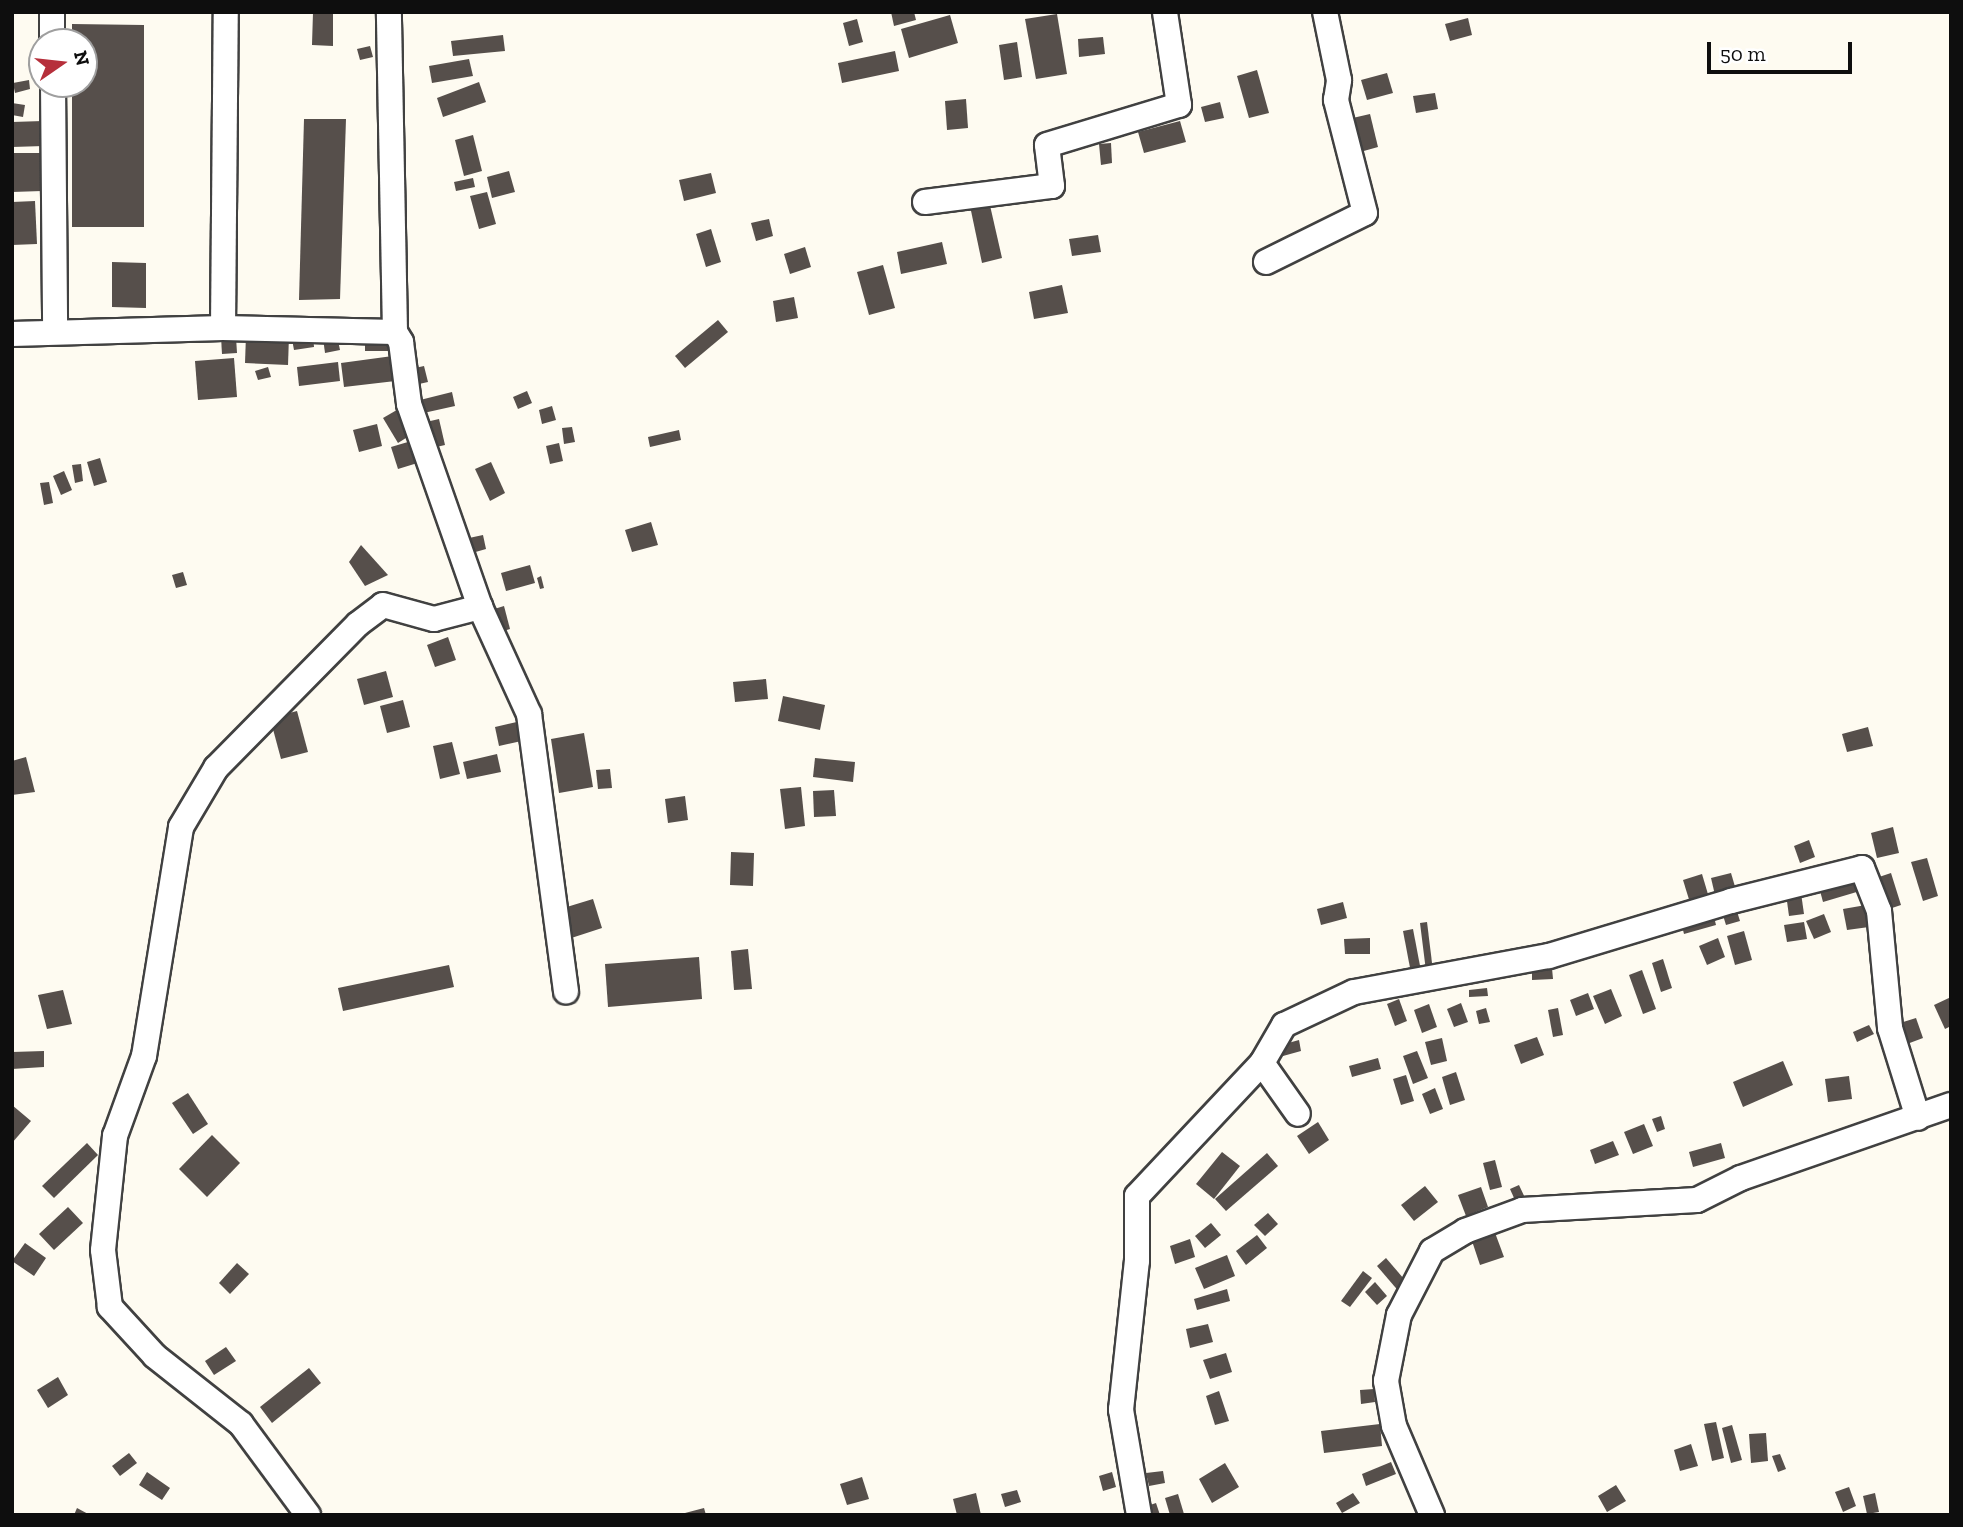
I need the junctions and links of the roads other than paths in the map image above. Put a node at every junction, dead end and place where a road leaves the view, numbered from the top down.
1 (226, 12) edge
2 (389, 12) edge
3 (1165, 12) edge
4 (1325, 12) edge
5 (53, 98) edge
6 (925, 202) dead end
7 (1266, 262) dead end
8 (223, 328) junction
9 (55, 332) junction
10 (395, 332) junction
11 (12, 334) edge
12 (480, 607) junction
13 (566, 992) dead end
14 (1262, 1063) junction
15 (1951, 1105) edge
16 (1298, 1114) dead end
17 (1918, 1118) junction
18 (308, 1515) edge
19 (1139, 1515) edge
20 (1432, 1515) edge

1 - 8 street
2 - 10 street
3 - 6 street
4 - 7 street
5 - 9 street
8 - 9 street
8 - 10 street
9 - 11 street
10 - 12 street
12 - 13 street
12 - 18 street
14 - 16 street
14 - 17 street
14 - 19 street
15 - 17 street
17 - 20 street

